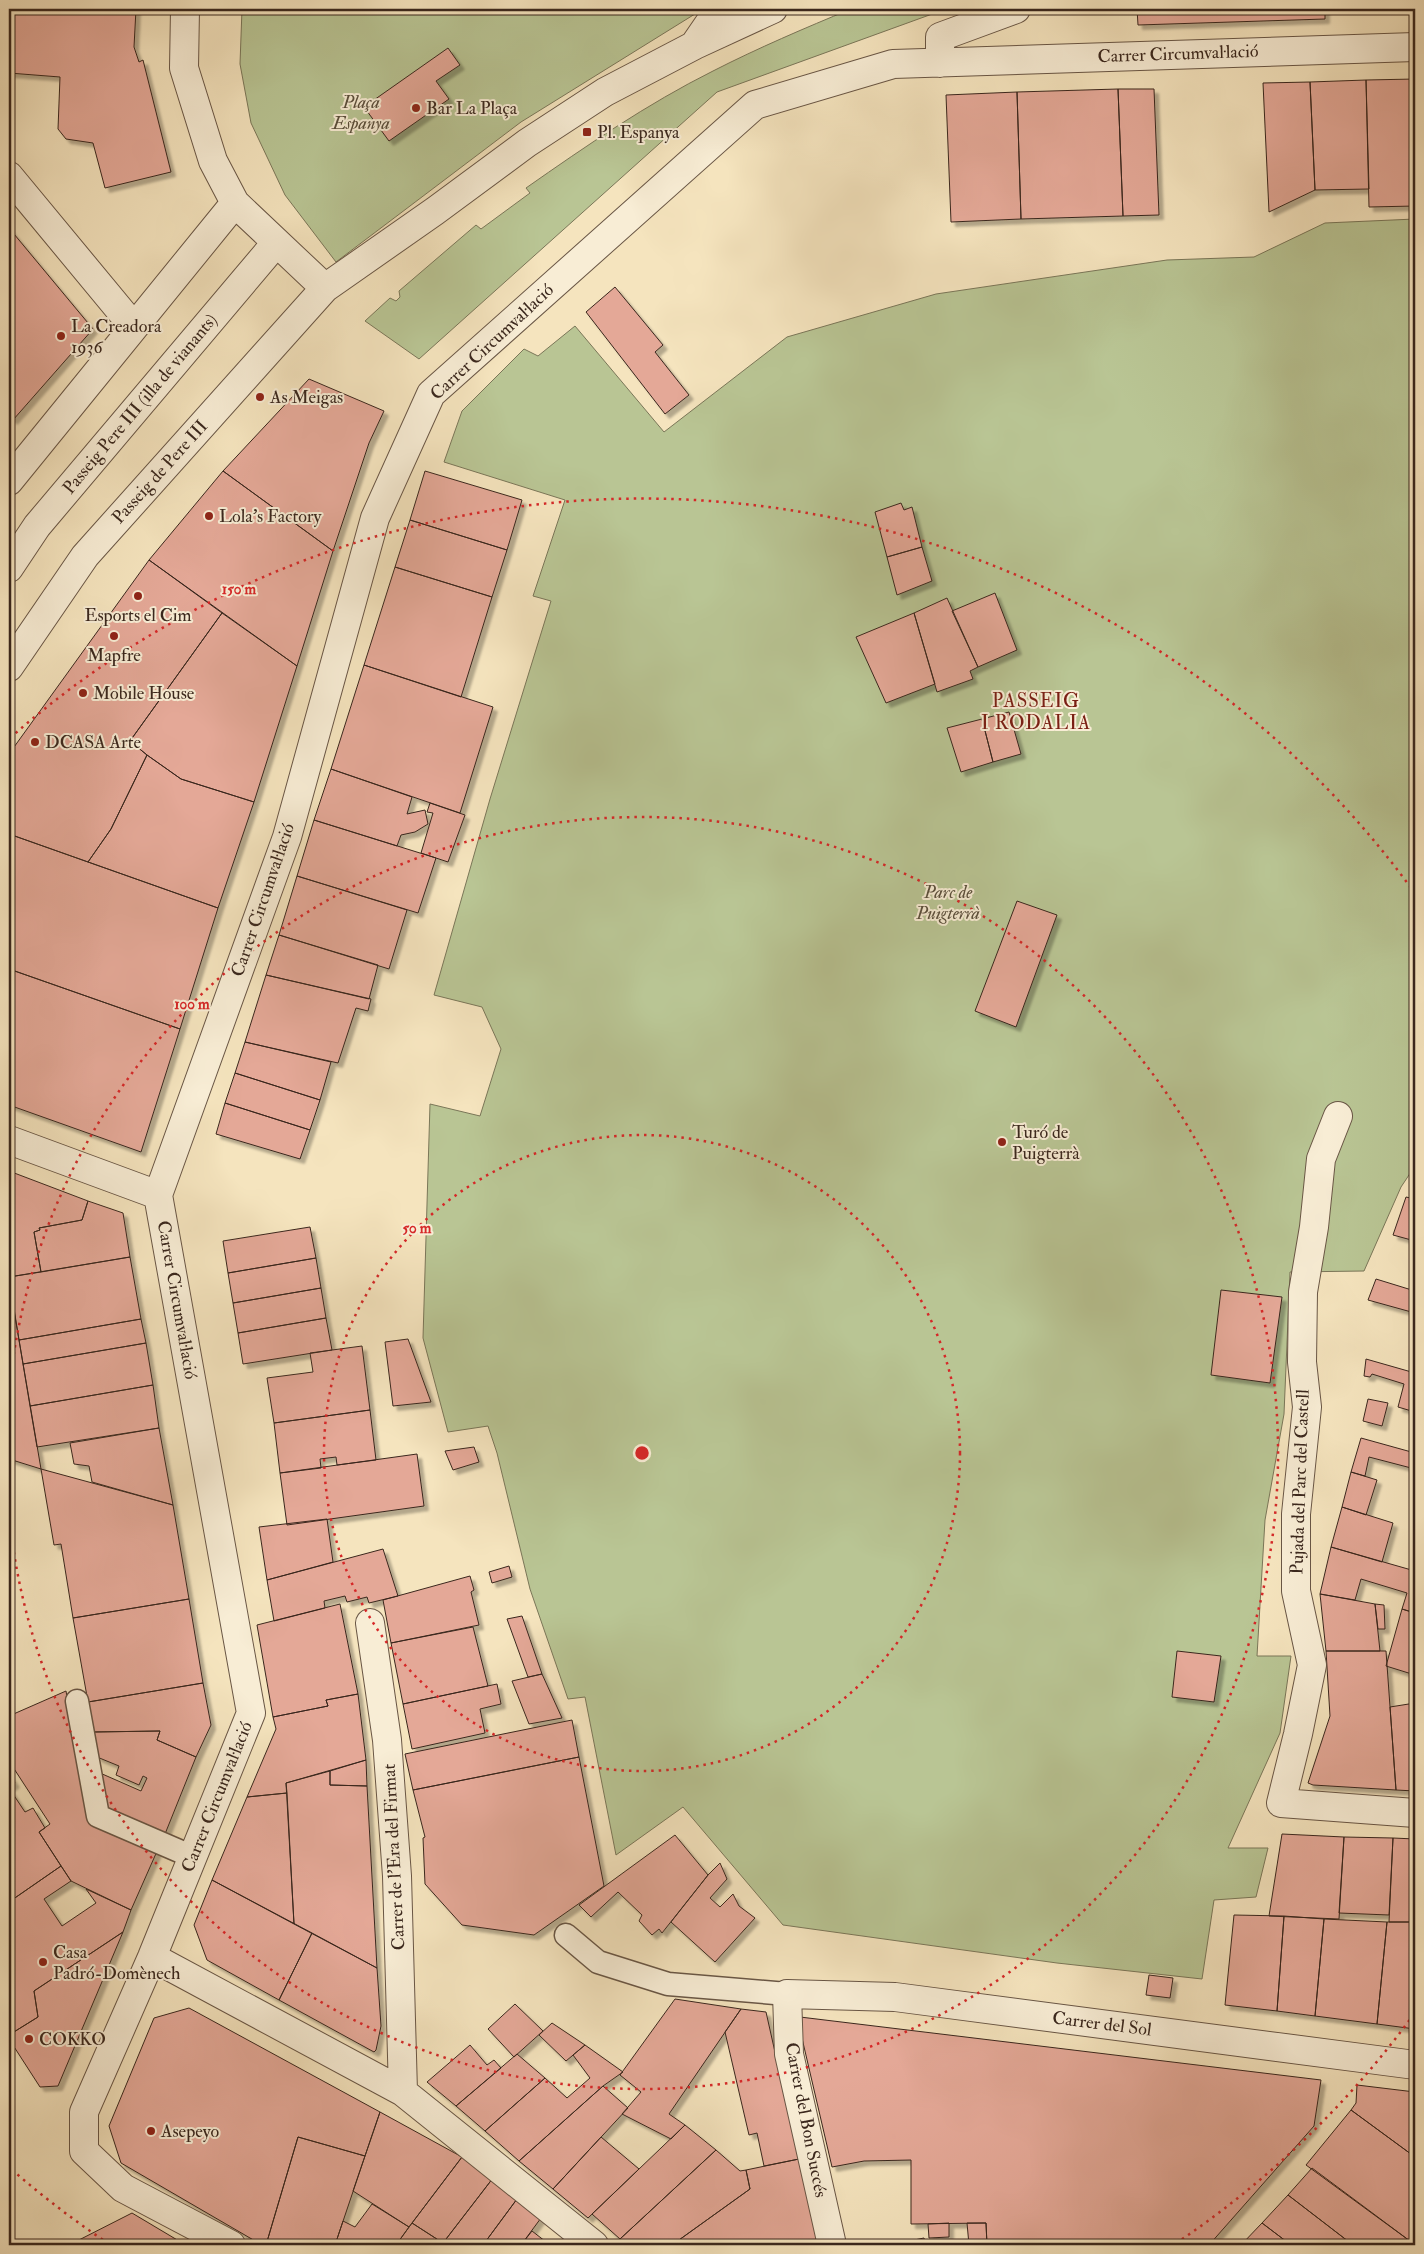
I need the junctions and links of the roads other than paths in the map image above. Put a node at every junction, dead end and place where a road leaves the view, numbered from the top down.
1 (185, 9) edge
2 (719, 9) edge
3 (773, 9) edge
4 (1016, 9) edge
5 (694, 45) junction
6 (1415, 47) edge
7 (940, 63) junction
8 (9, 176) edge
9 (235, 203) junction
10 (276, 243) junction
11 (325, 288) junction
12 (134, 327) junction
13 (9, 481) edge
14 (9, 568) edge
15 (9, 667) edge
16 (1338, 1116) dead end
17 (9, 1140) edge
18 (158, 1195) junction
19 (370, 1623) dead end
20 (77, 1701) dead end
21 (1415, 1813) edge
22 (193, 1857) junction
23 (566, 1935) dead end
24 (152, 1957) junction
25 (787, 1994) junction
26 (1415, 2065) edge
27 (403, 2092) junction
28 (231, 2245) edge
29 (594, 2245) edge
30 (832, 2245) edge

1 - 9 street
2 - 5 street
3 - 5 street
4 - 7 street
5 - 11 street
6 - 7 street, Carrer Circumval·lació
7 - 18 street, Carrer Circumval·lació
8 - 12 street
9 - 10 street
9 - 12 street
10 - 11 street
10 - 14 street, Passeig Pere III (illa de vianants)
11 - 15 street, Passeig de Pere III
12 - 13 street
16 - 21 street, Pujada del Parc del Castell
17 - 18 street
18 - 22 street, Carrer Circumval·lació
19 - 27 street, Carrer de l'Era del Firmat
20 - 22 lane
22 - 24 street, Carrer Circumval·lació
23 - 25 lane
24 - 27 street
24 - 28 street, Carrer Circumval·lació
25 - 26 street, Carrer del Sol
25 - 30 street, Carrer del Bon Succés
27 - 29 street

